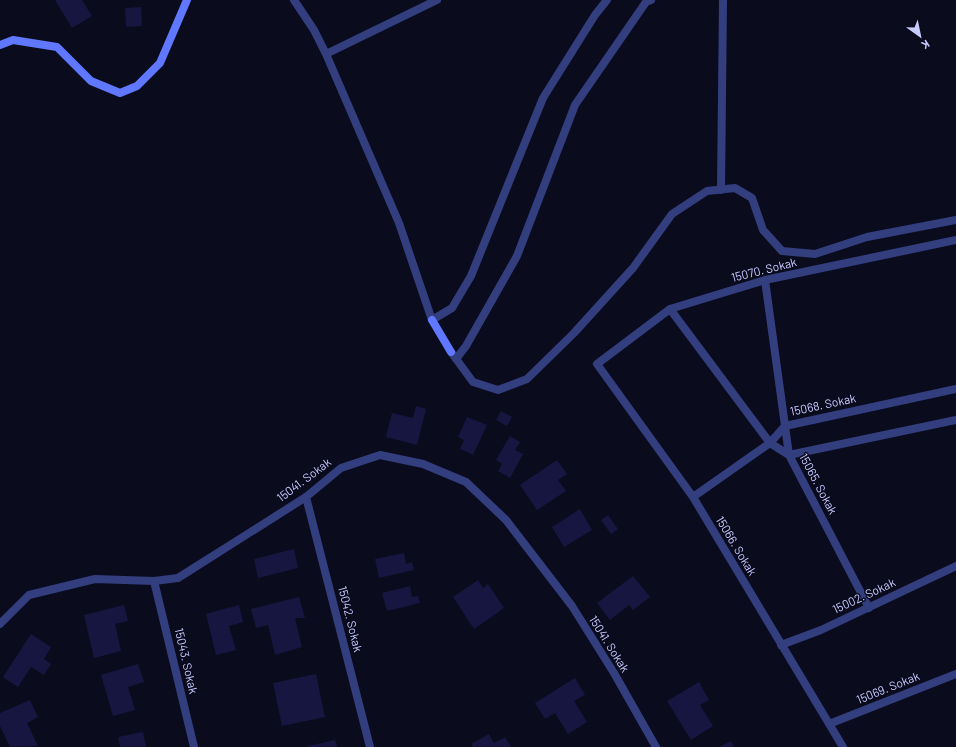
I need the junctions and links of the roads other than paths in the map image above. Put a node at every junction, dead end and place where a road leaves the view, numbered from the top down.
1 (187, 0) edge
2 (294, 0) edge
3 (437, 0) edge
4 (607, 0) edge
5 (651, 0) edge
6 (723, 0) edge
7 (0, 45) edge
8 (326, 54) junction
9 (721, 190) junction
10 (956, 220) edge
11 (956, 240) edge
12 (765, 280) junction
13 (670, 309) junction
14 (432, 320) junction
15 (454, 356) junction
16 (597, 364) joint
17 (956, 389) edge
18 (956, 420) edge
19 (785, 426) junction
20 (770, 443) junction
21 (789, 455) junction
22 (306, 497) junction
23 (694, 497) junction
24 (956, 566) edge
25 (154, 581) junction
26 (869, 608) junction
27 (0, 624) edge
28 (781, 645) junction
29 (956, 674) edge
30 (829, 724) junction
31 (194, 747) edge
32 (370, 747) edge
33 (656, 747) edge
34 (843, 747) edge

1 - 7 street
2 - 8 street
3 - 8 street
4 - 14 street
5 - 15 street
6 - 9 street
8 - 14 street
9 - 10 street
9 - 15 street
11 - 12 street, 15070. Sokak
12 - 13 street, 15070. Sokak
12 - 19 street
13 - 16 street, 15070. Sokak
13 - 20 street, 15065. Sokak
14 - 15 street
16 - 23 street, 15066. Sokak
17 - 19 street, 15068. Sokak
18 - 21 street
19 - 20 street, 15068. Sokak
19 - 21 street
20 - 21 street, 15065. Sokak
20 - 23 street, 15068. Sokak
21 - 26 street, 15065. Sokak
22 - 25 street, 15041. Sokak
22 - 32 street, 15042. Sokak
22 - 33 street, 15041. Sokak
23 - 28 street, 15066. Sokak
24 - 26 street, 15002. Sokak
25 - 27 street, 15041. Sokak
25 - 31 street, 15043. Sokak
26 - 28 street, 15002. Sokak
28 - 30 street, 15066. Sokak
29 - 30 street, 15069. Sokak
30 - 34 street, 15066. Sokak

